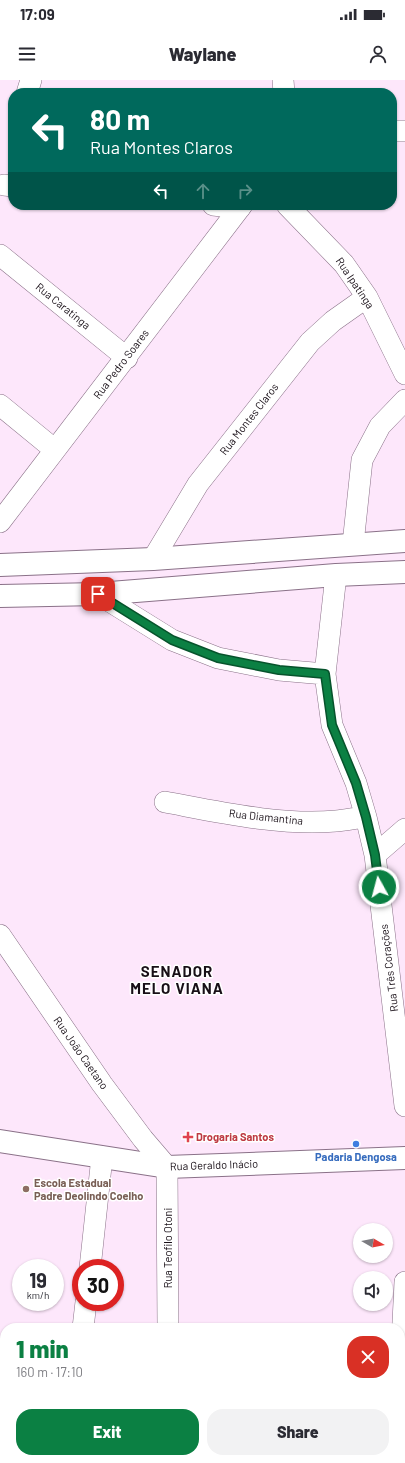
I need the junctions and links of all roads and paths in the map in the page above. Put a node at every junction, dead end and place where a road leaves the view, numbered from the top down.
1 (238, 210) edge
2 (292, 210) edge
3 (0, 255) edge
4 (367, 297) junction
5 (127, 358) junction
6 (405, 374) edge
7 (405, 400) edge
8 (0, 406) edge
9 (54, 450) junction
10 (0, 522) edge
11 (405, 541) edge
12 (353, 544) junction
13 (153, 560) junction
14 (0, 565) edge
15 (405, 572) edge
16 (336, 575) junction
17 (98, 594) junction
18 (0, 596) edge
19 (325, 674) junction
20 (165, 802) dead end
21 (366, 817) junction
22 (405, 829) edge
23 (375, 855) junction
24 (0, 936) edge
25 (405, 1106) edge
26 (0, 1140) edge
27 (102, 1157) junction
28 (405, 1158) edge
29 (167, 1167) junction
30 (91, 1259) edge
31 (405, 1282) edge
32 (85, 1311) edge
33 (84, 1323) edge
34 (168, 1323) edge
35 (403, 1323) edge

1 - 5 street, Rua Pedro Soares
2 - 4 street, Rua Ipatinga
3 - 5 street, Rua Caratinga
4 - 6 street, Rua Ipatinga
4 - 13 street, Rua Montes Claros
5 - 9 street, Rua Pedro Soares
7 - 12 street
8 - 9 street
9 - 10 street, Rua Pedro Soares
11 - 12 main road
12 - 13 main road
13 - 14 main road
15 - 16 main road
16 - 17 main road
16 - 19 street, Rua Três Corações
17 - 18 main road
17 - 19 street
19 - 21 street, Rua Três Corações
20 - 21 street, Rua Diamantina
21 - 23 street, Rua Três Corações
22 - 23 street
23 - 25 street, Rua Três Corações
24 - 29 street, Rua João Caetano
26 - 27 main road, Rua Geraldo Inácio
27 - 29 main road, Rua Geraldo Inácio
27 - 30 street
28 - 29 main road, Rua Geraldo Inácio
29 - 34 street, Rua Teofilo Otoni
31 - 35 street
32 - 33 street

